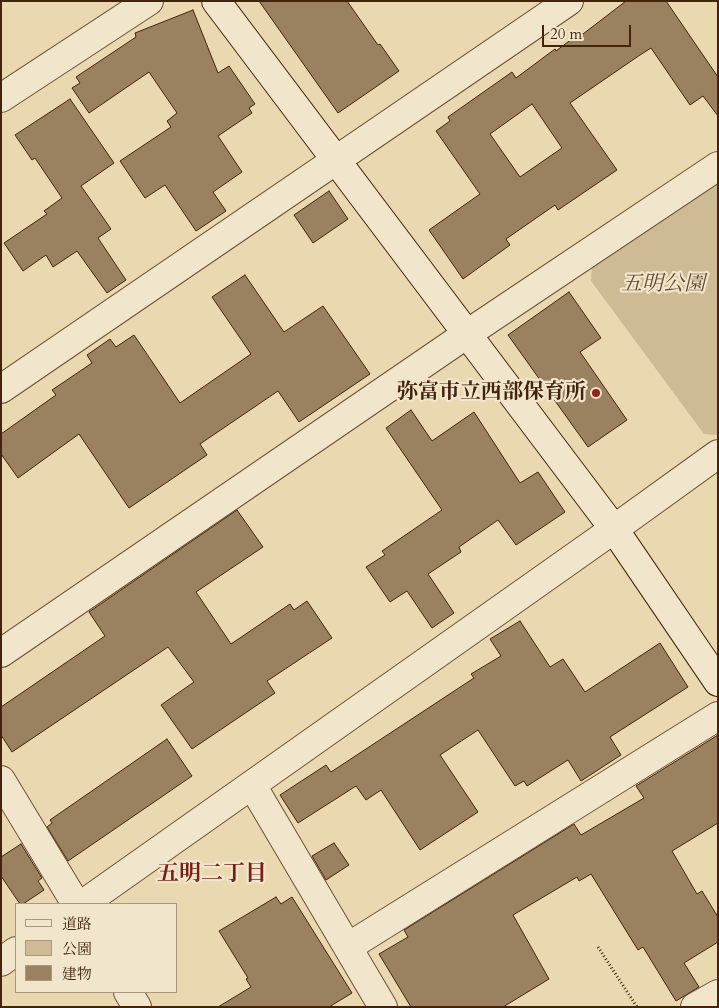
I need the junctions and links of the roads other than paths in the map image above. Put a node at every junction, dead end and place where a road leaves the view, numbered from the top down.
1 (149, 1) edge
2 (216, 1) edge
3 (570, 1) edge
4 (1, 98) edge
5 (336, 160) junction
6 (718, 166) edge
7 (467, 334) junction
8 (1, 390) edge
9 (718, 454) edge
10 (614, 529) junction
11 (1, 653) edge
12 (718, 682) edge
13 (718, 716) edge
14 (1, 780) edge
15 (252, 785) junction
16 (75, 903) edge
17 (84, 903) edge
18 (348, 948) junction
19 (15, 953) edge
20 (1, 962) edge
21 (129, 993) edge
22 (718, 994) edge
23 (137, 1007) edge
24 (383, 1007) edge
25 (695, 1007) edge

1 - 4 street
2 - 5 street
3 - 5 street
5 - 7 street
5 - 8 street
6 - 7 street
7 - 10 street
7 - 11 street
9 - 10 street
10 - 12 street
10 - 15 street
13 - 18 street
14 - 16 street
15 - 17 street
15 - 18 street
18 - 24 street
19 - 20 street
21 - 23 street
22 - 25 street

